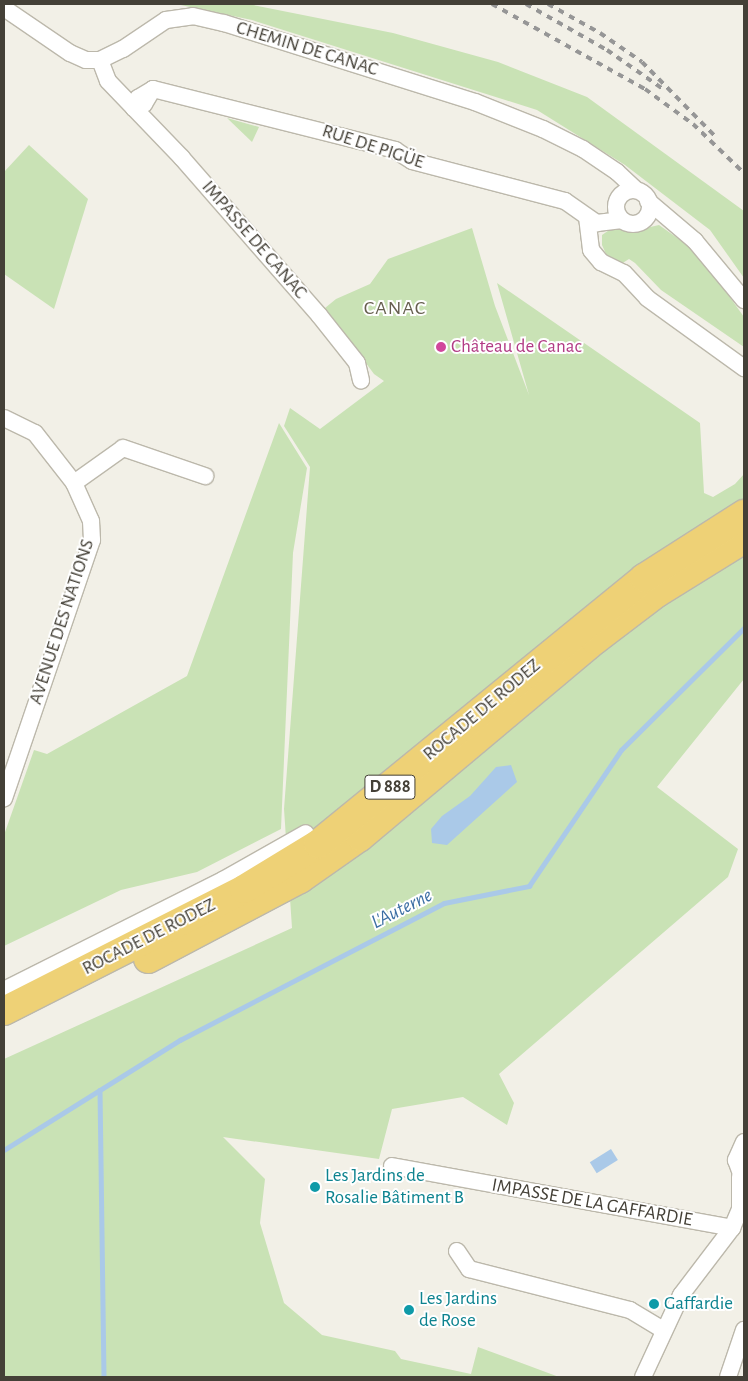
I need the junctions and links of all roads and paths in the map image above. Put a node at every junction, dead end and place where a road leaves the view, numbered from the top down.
1 (4, 8) edge
2 (100, 60) junction
3 (134, 108) junction
4 (638, 200) junction
5 (619, 216) junction
6 (587, 218) junction
7 (744, 300) edge
8 (744, 368) edge
9 (361, 381) dead end
10 (4, 418) edge
11 (205, 476) dead end
12 (74, 482) junction
13 (744, 514) edge
14 (744, 539) edge
15 (566, 639) junction
16 (4, 798) edge
17 (306, 833) joint
18 (5, 994) edge
19 (4, 1032) edge
20 (744, 1142) edge
21 (392, 1166) dead end
22 (742, 1179) edge
23 (742, 1207) edge
24 (732, 1228) junction
25 (457, 1251) dead end
26 (663, 1330) junction
27 (744, 1330) edge
28 (643, 1377) edge
29 (728, 1377) edge

1 - 2 street
2 - 3 street
2 - 4 street, CHEMIN DE CANAC
3 - 6 street, RUE DE PIGÜE
3 - 9 street, IMPASSE DE CANAC
4 - 5 street
4 - 5 street
4 - 7 street
5 - 6 street
6 - 8 street
10 - 12 street, AVENUE DES NATIONS
11 - 12 street
12 - 16 street, AVENUE DES NATIONS
13 - 15 highway, ROCADE DE RODEZ / D 888
14 - 19 highway, ROCADE DE RODEZ / D 888
15 - 17 highway
15 - 18 highway, ROCADE DE RODEZ / D 888
17 - 18 street
20 - 22 street
21 - 24 street, IMPASSE DE LA GAFFARDIE
22 - 23 street
23 - 24 street
24 - 26 street
25 - 26 street
26 - 28 street
27 - 29 street

